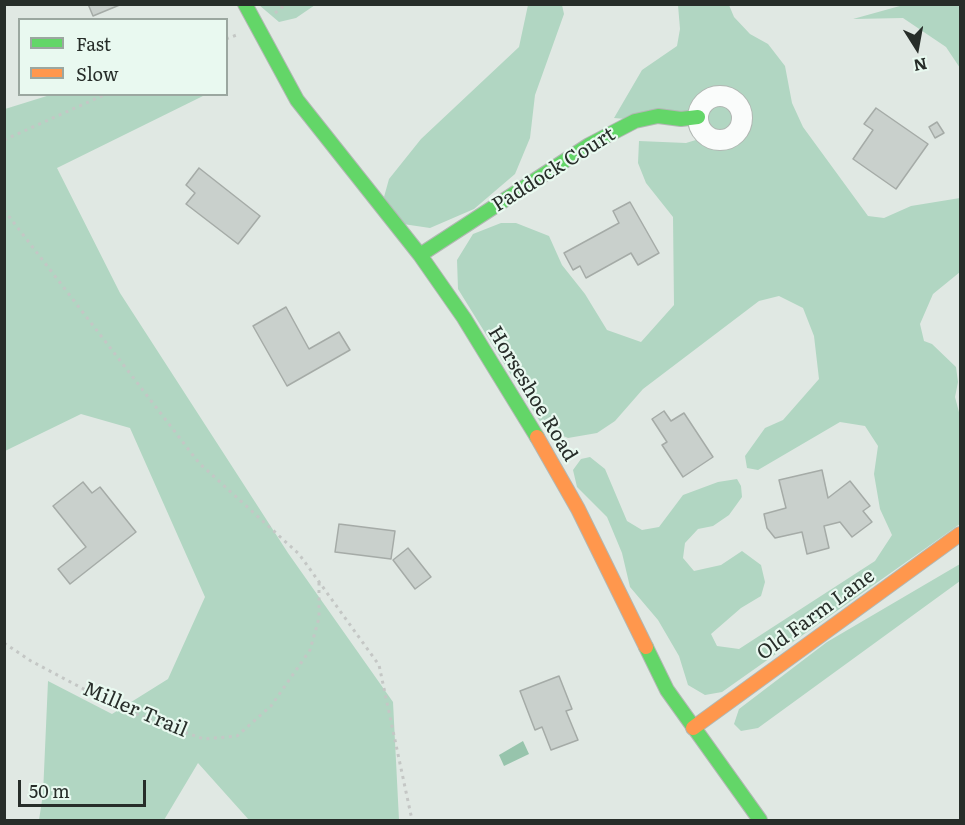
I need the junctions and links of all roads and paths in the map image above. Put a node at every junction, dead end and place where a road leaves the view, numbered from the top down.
1 (245, 4) edge
2 (102, 96) edge
3 (698, 117) dead end
4 (4, 140) edge
5 (4, 210) edge
6 (420, 255) junction
7 (960, 534) edge
8 (319, 581) junction
9 (4, 643) edge
10 (693, 728) junction
11 (412, 820) edge
12 (760, 820) edge

1 - 6 street, Horseshoe Road
2 - 4 path
3 - 6 street, Paddock Court
5 - 8 path
6 - 10 street, Horseshoe Road
7 - 10 street, Old Farm Lane
8 - 9 path, Miller Trail
8 - 11 path
10 - 12 street, Horseshoe Road

